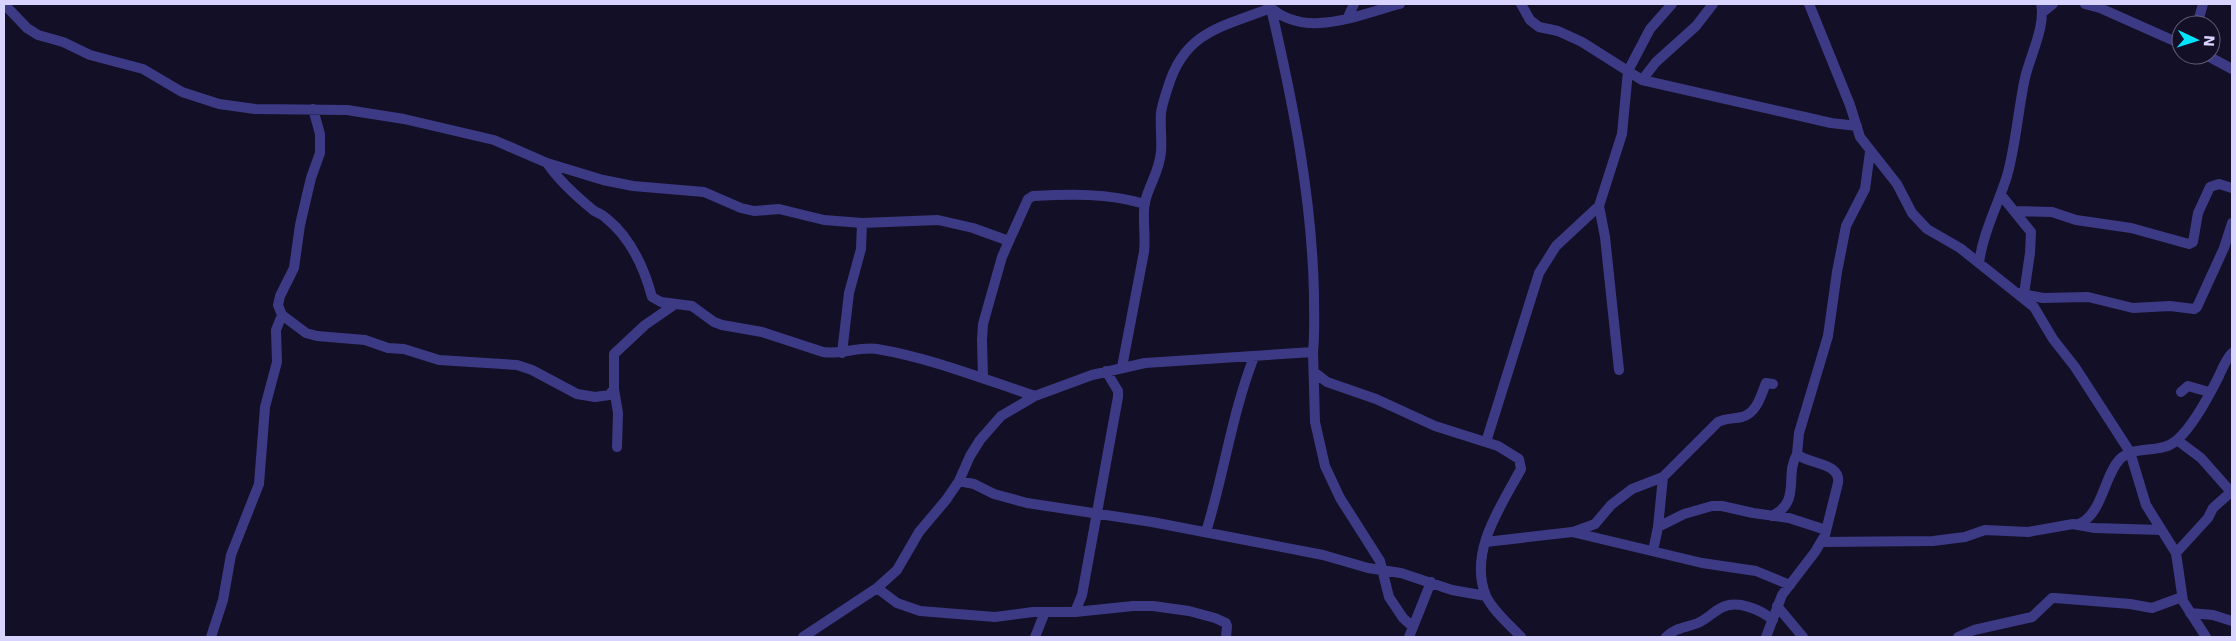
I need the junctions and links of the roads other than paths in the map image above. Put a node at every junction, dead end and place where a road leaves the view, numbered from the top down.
1 (4, 4) edge
2 (1354, 4) edge
3 (1400, 4) edge
4 (1521, 4) edge
5 (1672, 4) edge
6 (1713, 4) edge
7 (1809, 4) edge
8 (2053, 4) edge
9 (2085, 4) edge
10 (1269, 6) edge
11 (2041, 8) edge
12 (1348, 17) junction
13 (2171, 40) edge
14 (2221, 61) edge
15 (2232, 70) edge
16 (1628, 71) junction
17 (1642, 80) junction
18 (313, 110) junction
19 (1857, 126) junction
20 (1870, 152) junction
21 (546, 163) junction
22 (2232, 188) edge
23 (2001, 195) junction
24 (1145, 204) junction
25 (1598, 206) junction
26 (2014, 211) junction
27 (862, 223) junction
28 (2232, 223) edge
29 (1009, 241) junction
30 (1979, 263) junction
31 (2020, 293) junction
32 (674, 305) junction
33 (282, 314) junction
34 (1313, 352) junction
35 (2232, 352) edge
36 (842, 353) junction
37 (1254, 357) junction
38 (1122, 367) junction
39 (1619, 370) dead end
40 (1106, 371) junction
41 (1314, 372) junction
42 (983, 378) junction
43 (1773, 384) dead end
44 (614, 389) junction
45 (2181, 392) dead end
46 (2209, 392) junction
47 (1035, 396) junction
48 (2177, 440) junction
49 (1486, 442) junction
50 (617, 447) dead end
51 (2130, 452) junction
52 (1797, 454) junction
53 (1663, 477) junction
54 (959, 480) junction
55 (2232, 493) edge
56 (1097, 515) junction
57 (1772, 516) junction
58 (2077, 525) junction
59 (1658, 527) junction
60 (1826, 530) junction
61 (2161, 530) junction
62 (1206, 532) junction
63 (1572, 532) junction
64 (1486, 542) junction
65 (1821, 542) junction
66 (1653, 551) junction
67 (2176, 553) junction
68 (1382, 570) junction
69 (1431, 582) junction
70 (1790, 585) junction
71 (878, 588) junction
72 (1486, 596) junction
73 (2182, 597) junction
74 (1778, 606) junction
75 (1045, 612) junction
76 (1075, 612) junction
77 (2190, 613) junction
78 (1773, 620) junction
79 (2232, 621) edge
80 (1412, 626) junction
81 (211, 637) edge
82 (805, 637) edge
83 (1035, 637) edge
84 (1226, 637) edge
85 (1409, 637) edge
86 (1521, 637) edge
87 (1666, 637) edge
88 (1766, 637) edge
89 (1803, 637) edge
90 (1958, 637) edge
91 (2206, 637) edge

1 - 18 street
2 - 12 street
3 - 12 street
4 - 16 street
5 - 16 street
6 - 17 street
7 - 19 street
8 - 11 street
9 - 13 street
10 - 12 street
10 - 24 street
10 - 34 street
11 - 23 street
14 - 15 street
16 - 17 street
16 - 25 street
17 - 19 street
18 - 21 street
18 - 33 street
19 - 20 street
20 - 30 street
20 - 52 street
21 - 27 street
21 - 32 street
22 - 26 street
23 - 26 street
23 - 30 street
24 - 29 street
24 - 38 street
25 - 39 street
25 - 49 street
26 - 31 street
27 - 29 street
27 - 36 street
28 - 31 street
29 - 42 street
30 - 31 street
31 - 51 street
32 - 36 street
32 - 44 street
33 - 44 street
33 - 81 street
34 - 37 street
34 - 41 street
35 - 46 street
36 - 42 street
37 - 38 street
37 - 62 street
38 - 40 street
40 - 47 street
40 - 56 street
41 - 49 street
41 - 68 street
42 - 47 street
43 - 53 street
44 - 50 street
45 - 46 street
46 - 48 street
47 - 54 street
48 - 51 street
48 - 55 street
49 - 64 street
51 - 58 street
51 - 61 street
52 - 57 street
52 - 60 street
53 - 59 street
53 - 63 street
54 - 56 street
54 - 71 street
55 - 67 street
56 - 62 street
56 - 76 street
57 - 59 street
57 - 60 street
58 - 61 street
58 - 65 street
59 - 66 street
60 - 65 street
61 - 67 street
62 - 68 street
63 - 64 street
63 - 66 street
64 - 72 street
65 - 70 street
66 - 70 street
67 - 73 street
68 - 69 street
68 - 80 street
69 - 72 street
69 - 80 street
70 - 74 street
71 - 75 street
71 - 82 street
72 - 86 street
73 - 77 street
73 - 90 street
74 - 78 street
74 - 89 street
75 - 76 street
75 - 83 street
76 - 84 street
77 - 79 street
77 - 91 street
78 - 87 street
78 - 88 street
80 - 85 street

